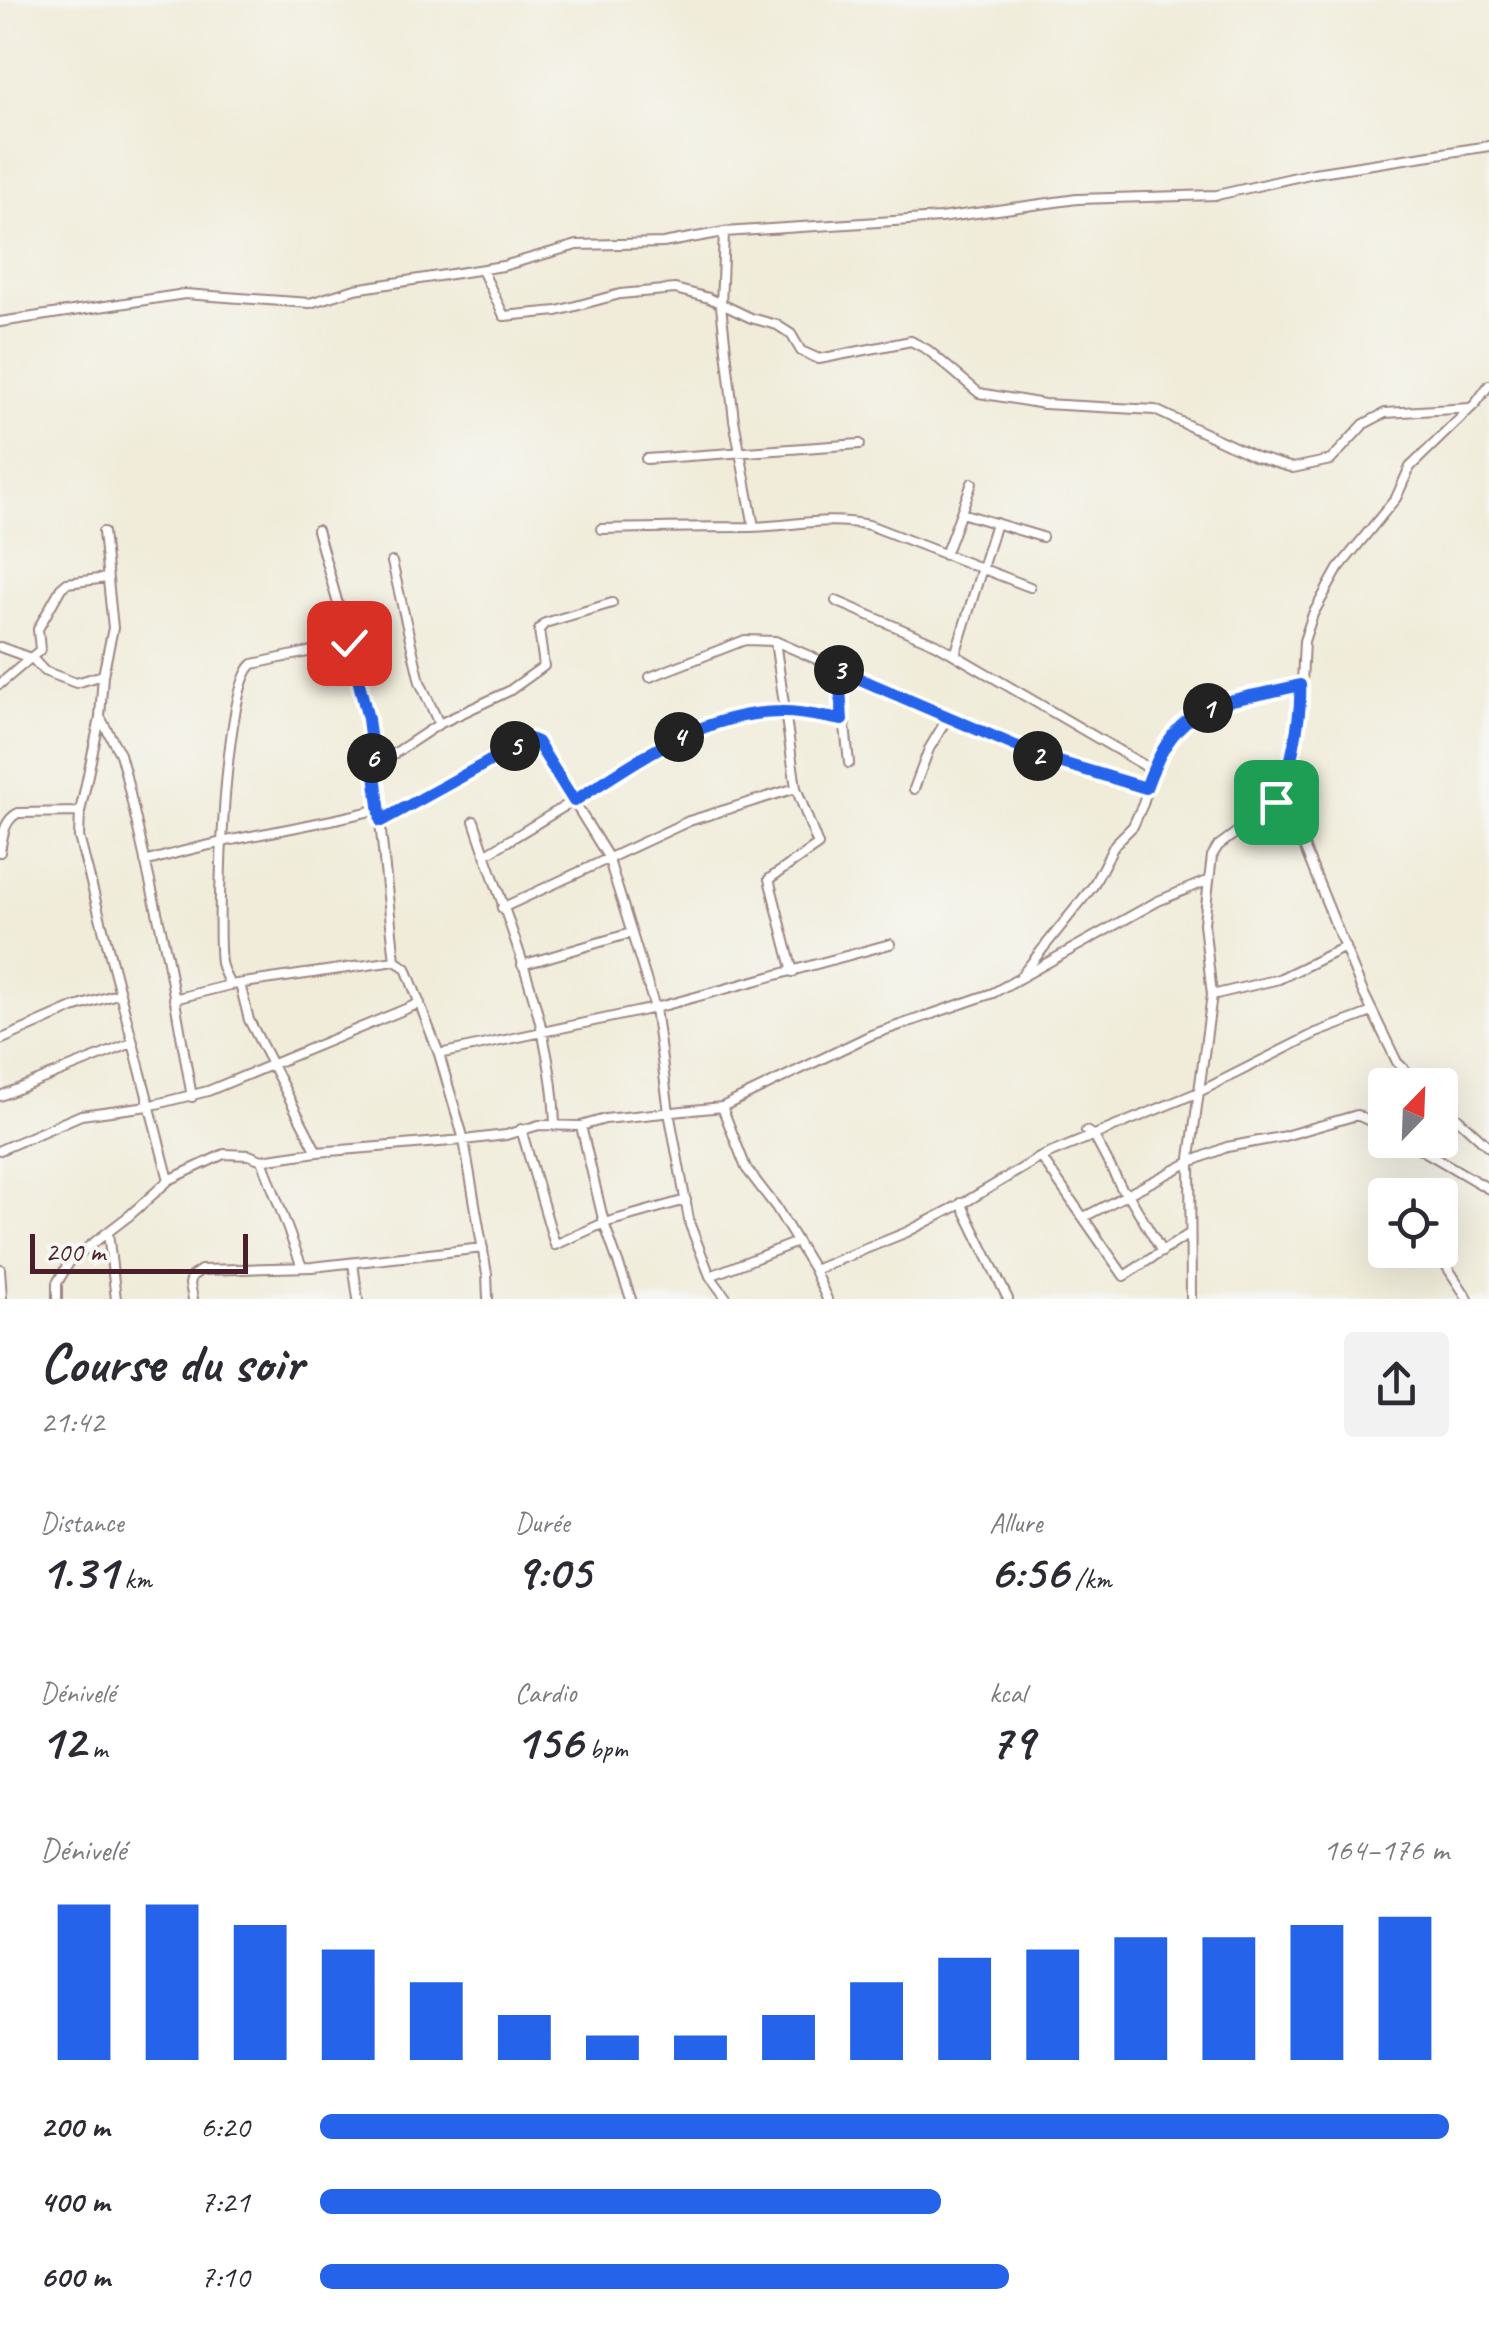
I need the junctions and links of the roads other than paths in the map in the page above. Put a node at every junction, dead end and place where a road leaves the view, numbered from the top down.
1 (1489, 146) edge
2 (724, 232) junction
3 (482, 270) junction
4 (721, 306) junction
5 (0, 322) edge
6 (1489, 385) edge
7 (1470, 408) junction
8 (860, 444) dead end
9 (740, 452) junction
10 (646, 459) dead end
11 (972, 483) dead end
12 (960, 513) junction
13 (996, 523) junction
14 (754, 526) junction
15 (317, 530) dead end
16 (601, 530) dead end
17 (103, 532) dead end
18 (1042, 538) dead end
19 (945, 555) junction
20 (392, 562) dead end
21 (982, 569) junction
22 (107, 578) junction
23 (1030, 587) dead end
24 (836, 600) dead end
25 (612, 604) dead end
26 (774, 641) junction
27 (349, 643) junction
28 (0, 648) edge
29 (955, 655) junction
30 (32, 659) junction
31 (839, 670) junction
32 (103, 675) junction
33 (650, 678) dead end
34 (0, 684) edge
35 (1300, 685) junction
36 (784, 712) junction
37 (100, 717) junction
38 (948, 717) junction
39 (842, 720) junction
40 (439, 724) junction
41 (849, 764) dead end
42 (374, 767) junction
43 (1152, 770) junction
44 (796, 788) junction
45 (914, 788) dead end
46 (1146, 788) junction
47 (574, 801) junction
48 (1276, 802) junction
49 (379, 809) junction
50 (80, 812) junction
51 (474, 820) dead end
52 (381, 821) junction
53 (223, 840) junction
54 (0, 852) edge
55 (485, 855) junction
56 (608, 857) junction
57 (145, 862) junction
58 (1209, 880) junction
59 (502, 908) junction
60 (631, 932) junction
61 (890, 944) dead end
62 (1344, 948) junction
63 (395, 961) junction
64 (522, 965) junction
65 (793, 972) junction
66 (1021, 976) junction
67 (235, 984) junction
68 (120, 992) junction
69 (1212, 995) junction
70 (174, 998) junction
71 (420, 1003) junction
72 (656, 1008) junction
73 (1372, 1012) junction
74 (544, 1033) junction
75 (0, 1040) edge
76 (132, 1043) junction
77 (439, 1054) junction
78 (270, 1064) junction
79 (1403, 1068) edge
80 (1199, 1092) junction
81 (0, 1096) edge
82 (192, 1097) junction
83 (148, 1106) junction
84 (722, 1107) junction
85 (669, 1112) junction
86 (1458, 1118) edge
87 (1368, 1120) edge
88 (554, 1125) junction
89 (581, 1126) junction
90 (521, 1129) junction
91 (1090, 1133) junction
92 (464, 1140) junction
93 (1489, 1146) edge
94 (0, 1150) edge
95 (316, 1152) junction
96 (1041, 1157) junction
97 (1436, 1158) edge
98 (262, 1160) junction
99 (1190, 1162) junction
100 (168, 1180) junction
101 (1489, 1189) edge
102 (1128, 1194) junction
103 (686, 1200) junction
104 (960, 1203) junction
105 (1084, 1216) junction
106 (604, 1223) junction
107 (108, 1233) junction
108 (1190, 1234) junction
109 (797, 1242) junction
110 (483, 1248) junction
111 (1162, 1252) junction
112 (354, 1263) junction
113 (302, 1267) junction
114 (1448, 1268) edge
115 (0, 1269) edge
116 (814, 1270) junction
117 (710, 1276) junction
118 (1190, 1296) edge
119 (2, 1299) edge
120 (57, 1299) edge
121 (116, 1299) edge
122 (193, 1299) edge
123 (358, 1299) edge
124 (488, 1299) edge
125 (632, 1299) edge
126 (727, 1299) edge
127 (827, 1299) edge
128 (1008, 1299) edge
129 (1177, 1299) edge
130 (1468, 1299) edge

1 - 2 street
2 - 3 street
2 - 4 street
3 - 4 street
3 - 5 street
4 - 7 street
4 - 9 street
6 - 7 street
7 - 35 street
8 - 9 street
9 - 10 street
9 - 14 street
11 - 12 street
12 - 13 street
12 - 19 street
13 - 18 street
13 - 21 street
14 - 16 street
14 - 19 street
15 - 27 street
17 - 22 street
19 - 21 street
20 - 40 street
21 - 23 street
21 - 29 street
22 - 30 street
22 - 32 street
24 - 29 street
25 - 40 street
26 - 31 street
26 - 33 street
26 - 36 street
27 - 42 street
27 - 53 street
28 - 30 street
29 - 43 street
30 - 32 street
30 - 34 street
31 - 38 street
31 - 39 street
32 - 37 street
35 - 43 street
35 - 48 street
36 - 39 street
36 - 44 street
36 - 47 street
37 - 50 street
37 - 57 street
38 - 45 street
38 - 46 street
39 - 41 street
40 - 42 street
42 - 49 street
43 - 46 street
44 - 56 street
44 - 65 street
46 - 66 street
47 - 52 street
47 - 55 street
47 - 56 street
48 - 58 street
48 - 62 street
49 - 52 street
49 - 53 street
50 - 54 street
50 - 68 street
51 - 55 street
52 - 63 street
53 - 57 street
53 - 67 street
55 - 59 street
56 - 59 street
56 - 60 street
57 - 70 street
58 - 66 street
58 - 69 street
59 - 64 street
60 - 64 street
60 - 72 street
61 - 65 street
62 - 69 street
62 - 73 street
63 - 67 street
63 - 71 street
64 - 74 street
65 - 72 street
66 - 84 street
67 - 70 street
67 - 78 street
68 - 75 street
68 - 76 street
69 - 80 street
70 - 82 street
71 - 77 street
71 - 78 street
72 - 74 street
72 - 85 street
73 - 79 street
73 - 80 street
74 - 77 street
74 - 88 street
76 - 81 street
76 - 83 street
77 - 92 street
78 - 82 street
78 - 95 street
80 - 91 street
80 - 99 street
82 - 83 street
83 - 94 street
83 - 100 street
84 - 85 street
84 - 109 street
85 - 89 street
85 - 103 street
86 - 93 street
87 - 99 street
88 - 89 street
88 - 90 street
89 - 106 street
90 - 92 street
90 - 106 street
91 - 96 street
91 - 102 street
92 - 95 street
92 - 110 street
95 - 98 street
96 - 104 street
96 - 105 street
97 - 101 street
98 - 100 street
98 - 113 street
99 - 102 street
99 - 108 street
100 - 107 street
102 - 105 street
102 - 111 street
103 - 106 street
103 - 117 street
104 - 116 street
104 - 128 street
105 - 111 street
106 - 125 street
107 - 120 street
107 - 121 street
108 - 111 street
108 - 118 street
109 - 116 street
109 - 117 street
110 - 112 street
110 - 124 street
112 - 113 street
112 - 123 street
113 - 122 street
114 - 130 street
115 - 119 street
116 - 127 street
117 - 126 street
118 - 129 street

